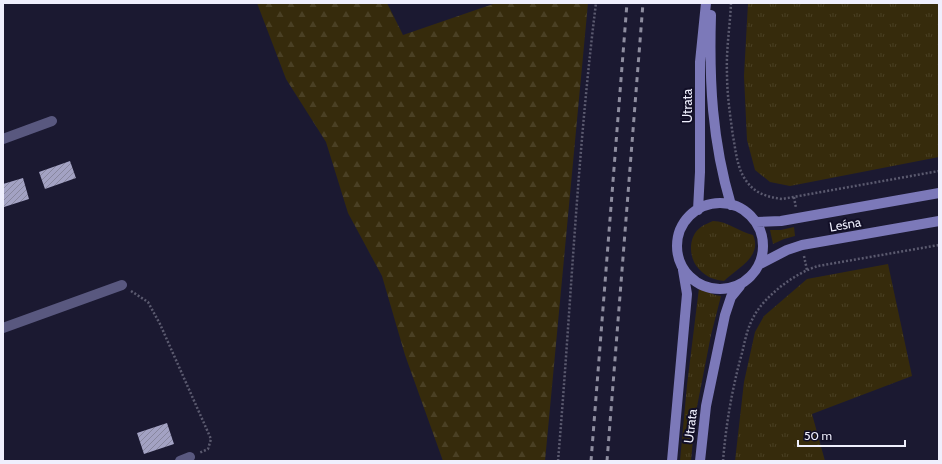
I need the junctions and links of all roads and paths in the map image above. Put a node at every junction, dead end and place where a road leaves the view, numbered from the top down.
1 (596, 3) edge
2 (706, 3) edge
3 (711, 3) edge
4 (731, 3) edge
5 (52, 121) dead end
6 (3, 139) edge
7 (939, 171) edge
8 (939, 193) edge
9 (731, 205) junction
10 (698, 210) junction
11 (939, 221) edge
12 (756, 222) junction
13 (939, 244) edge
14 (760, 264) junction
15 (682, 266) junction
16 (743, 283) junction
17 (122, 285) joint
18 (3, 328) edge
19 (190, 457) joint
20 (180, 461) edge
21 (558, 461) edge
22 (672, 461) edge
23 (700, 461) edge
24 (723, 461) edge

1 - 21 path
2 - 10 main road, Utrata
3 - 9 main road, Utrata
4 - 7 path
5 - 6 street
8 - 12 main road
9 - 10 main road
9 - 12 main road
10 - 15 main road
11 - 14 main road, Leśna
12 - 14 main road
13 - 24 path
14 - 16 main road
15 - 16 main road
15 - 22 main road, Utrata
16 - 23 main road, Utrata
17 - 18 street
17 - 19 path
19 - 20 street

